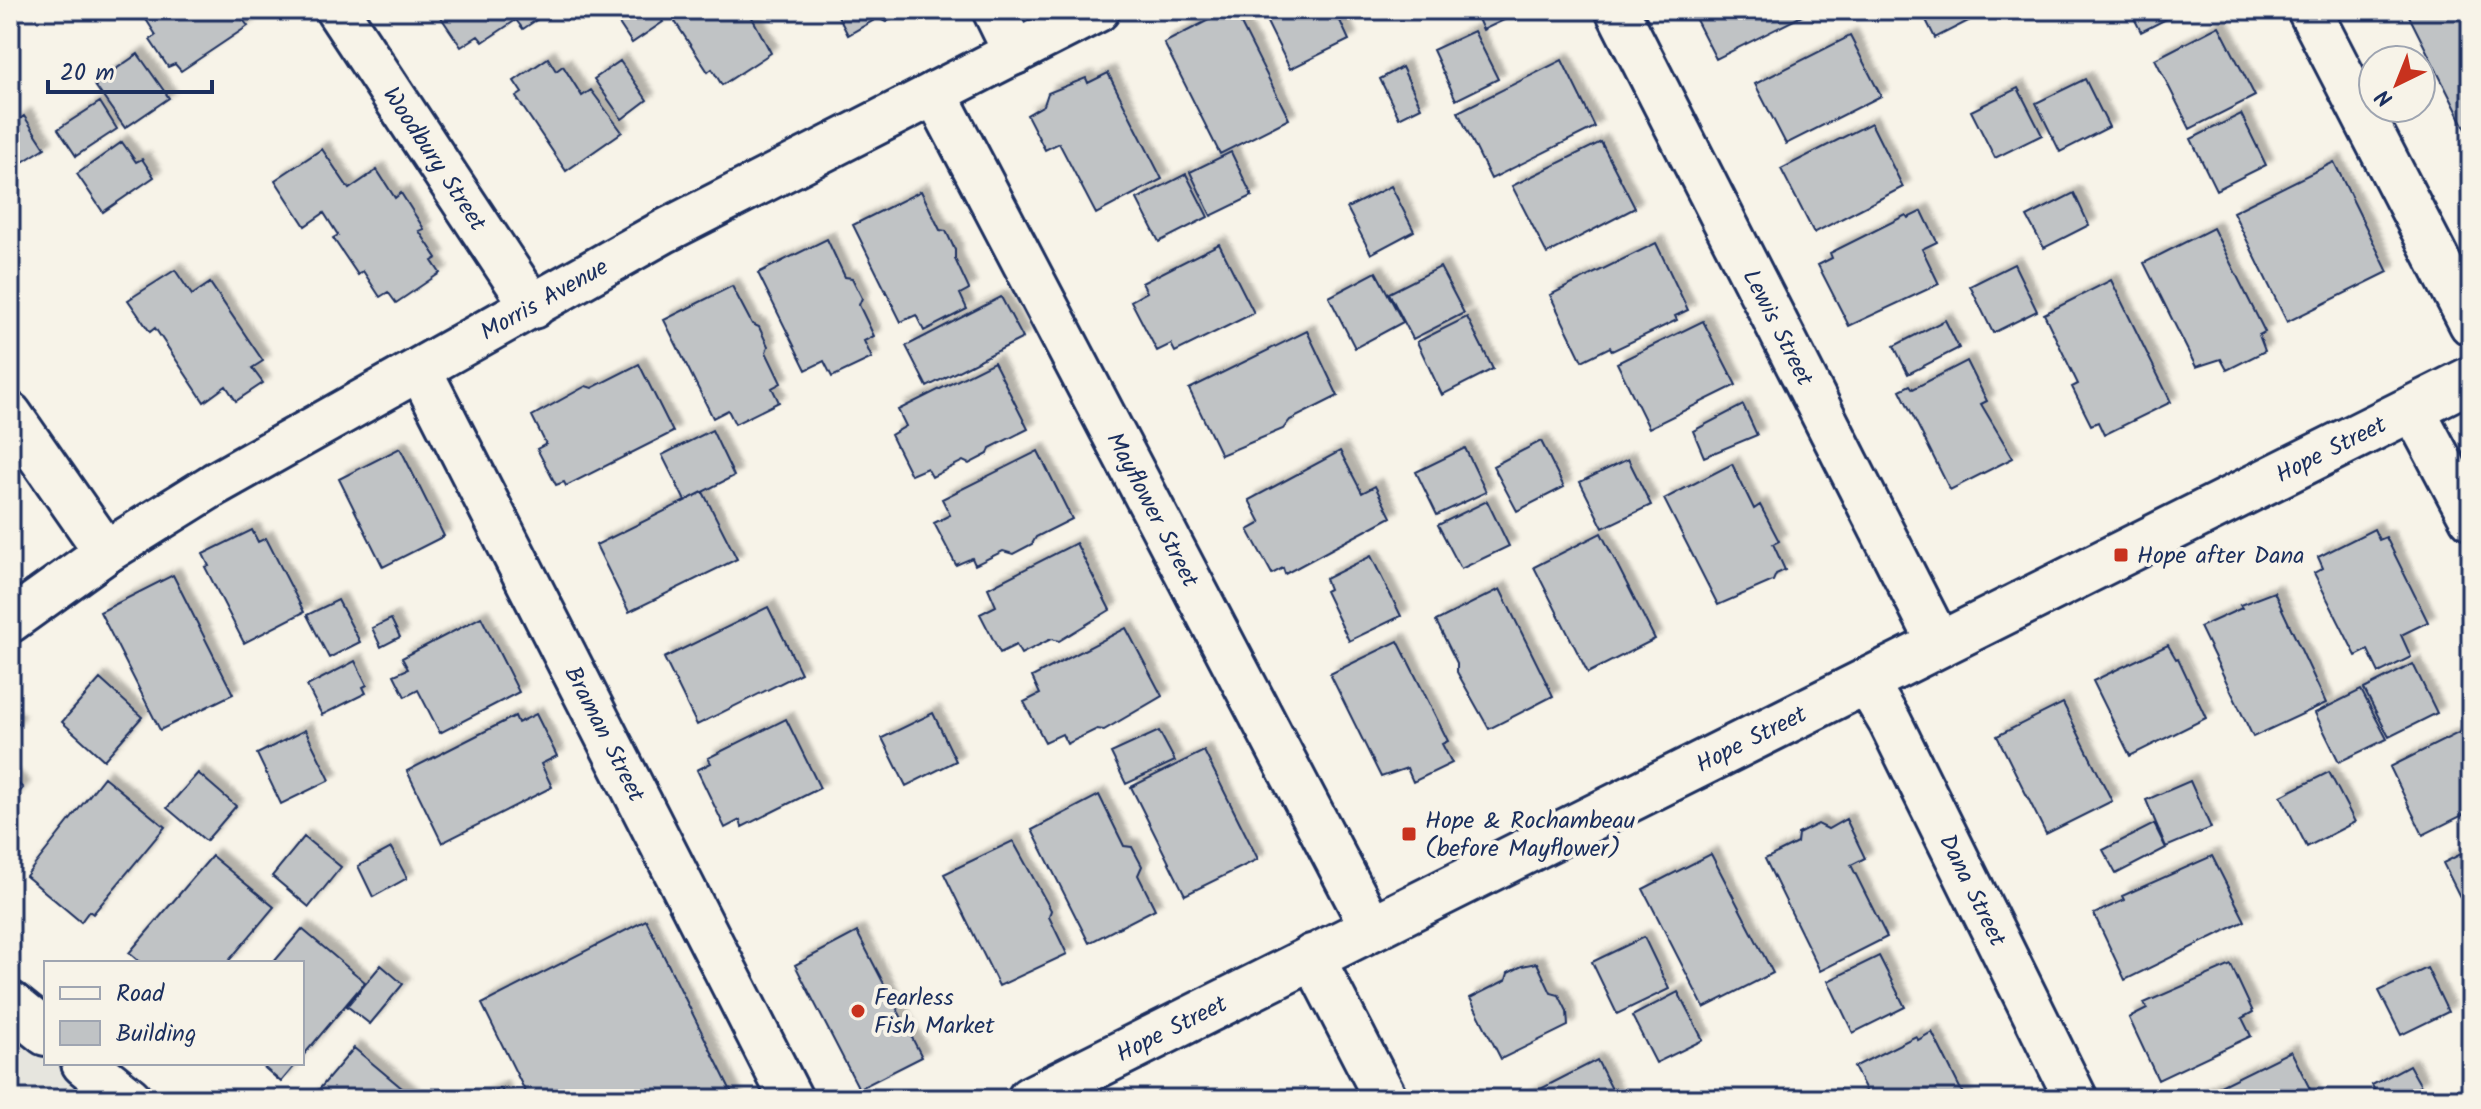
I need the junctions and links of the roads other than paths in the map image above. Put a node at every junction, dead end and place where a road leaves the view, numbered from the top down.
1 (337, 10) edge
2 (994, 10) edge
3 (1098, 10) edge
4 (1617, 10) edge
5 (2309, 10) edge
6 (1015, 53) junction
7 (935, 93) junction
8 (533, 307) junction
9 (2471, 324) edge
10 (420, 370) junction
11 (2471, 379) edge
12 (2413, 409) junction
13 (10, 414) edge
14 (2471, 518) edge
15 (106, 552) junction
16 (10, 621) edge
17 (1939, 643) junction
18 (1866, 682) junction
19 (1371, 926) junction
20 (1312, 956) junction
21 (10, 1004) edge
22 (44, 1031) edge
23 (86, 1065) edge
24 (129, 1099) edge
25 (791, 1099) edge
26 (1030, 1099) edge
27 (1386, 1099) edge
28 (2076, 1099) edge

1 - 8 street, Woodbury Street
2 - 6 street
3 - 6 street, Morris Avenue
4 - 17 street, Lewis Street
5 - 9 street
6 - 7 street, Morris Avenue
7 - 8 street, Morris Avenue
7 - 19 street, Mayflower Street
8 - 10 street, Morris Avenue
10 - 15 street, Morris Avenue
10 - 25 street, Braman Street
11 - 12 main road, Hope Street
12 - 14 street
12 - 17 main road, Hope Street
13 - 15 street
15 - 16 street, Morris Avenue
17 - 18 main road, Hope Street
18 - 19 main road, Hope Street
18 - 28 street, Dana Street
19 - 20 main road, Hope Street
20 - 26 main road, Hope Street
20 - 27 street
21 - 22 main road
23 - 24 main road

